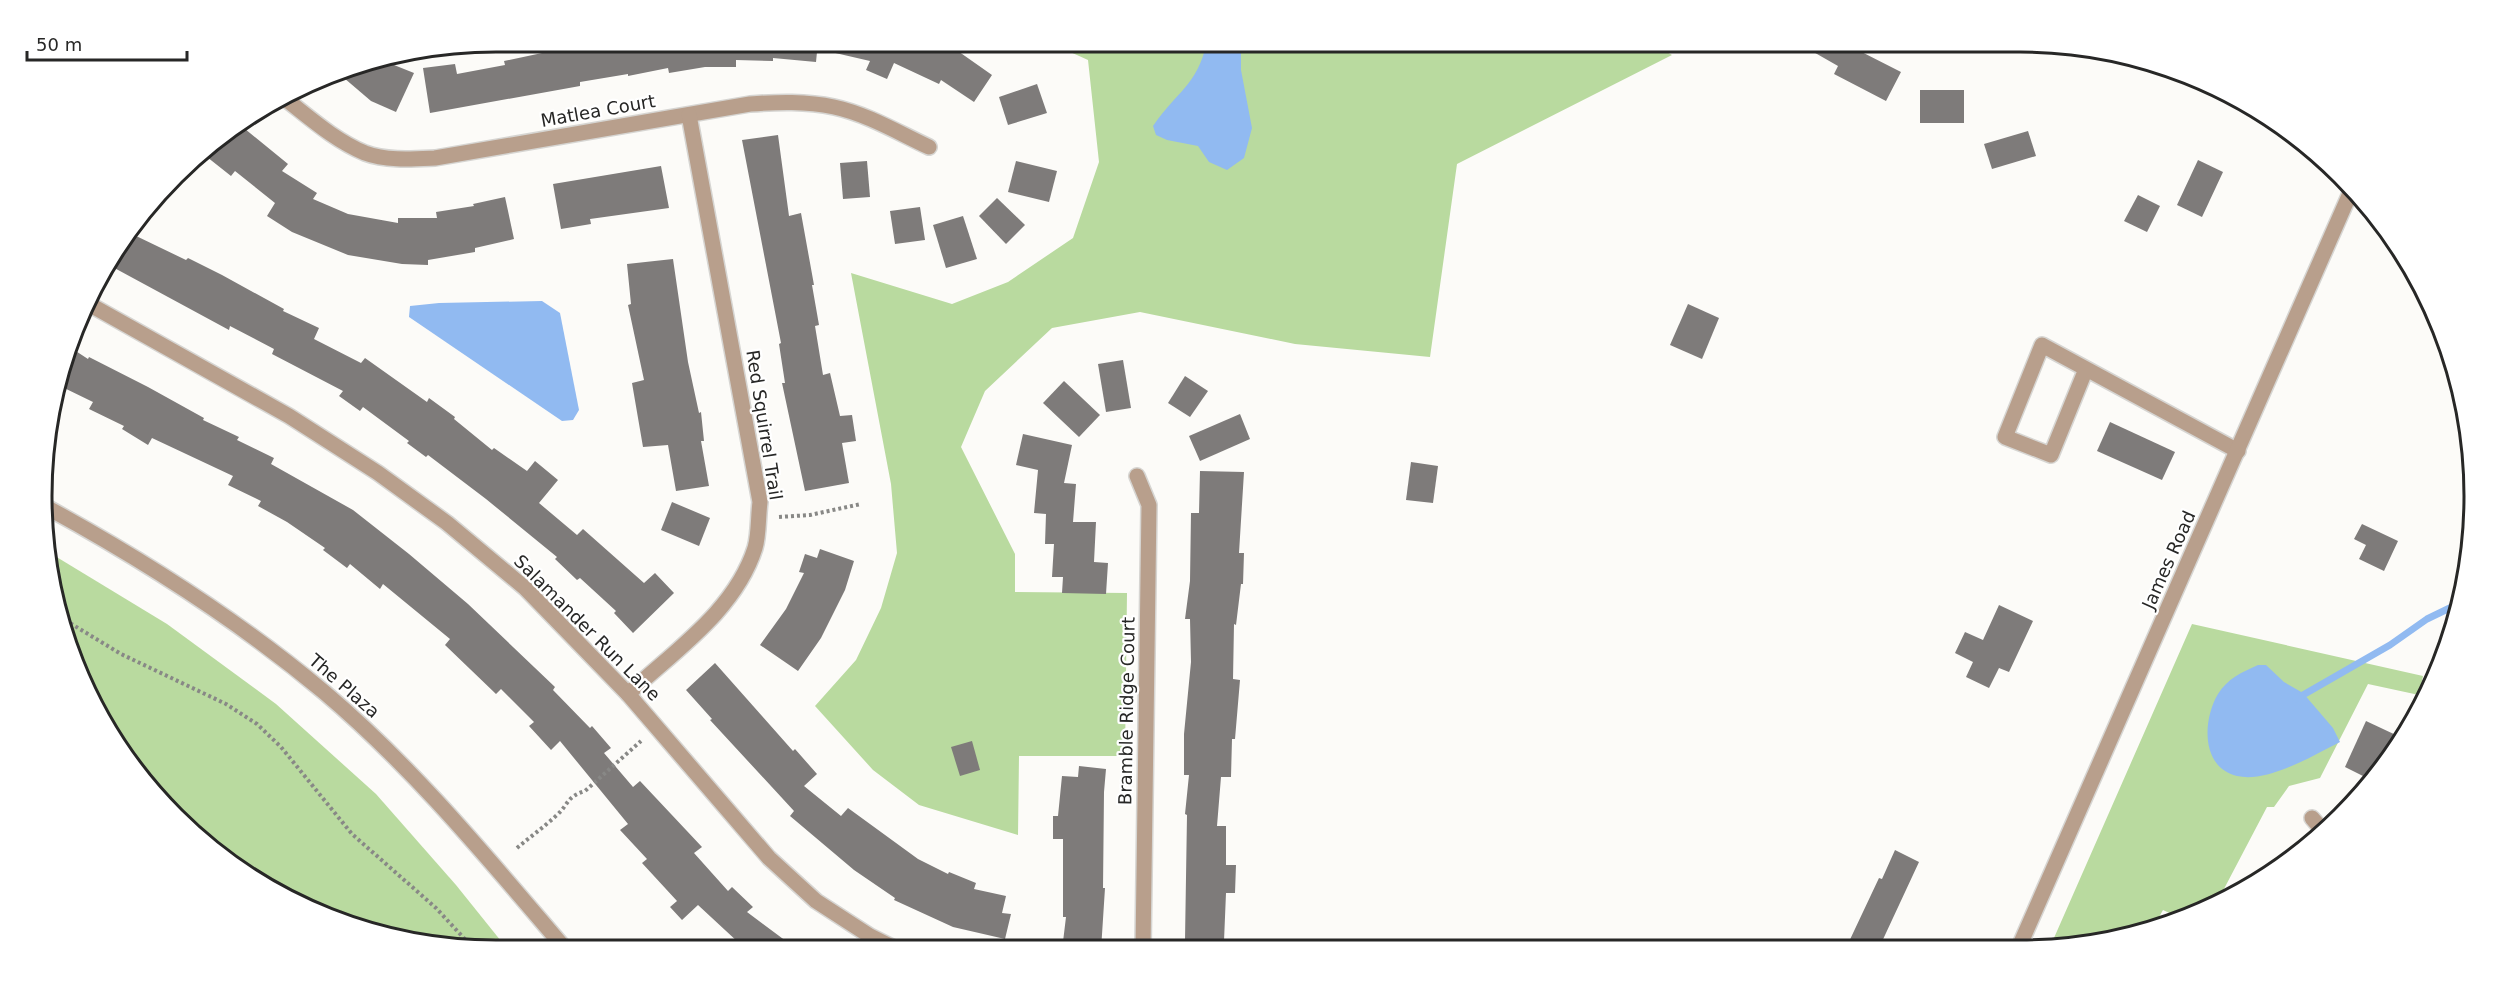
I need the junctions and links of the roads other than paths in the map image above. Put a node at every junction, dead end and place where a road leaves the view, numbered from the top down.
1 (291, 103) edge
2 (689, 116) junction
3 (929, 147) dead end
4 (2348, 199) edge
5 (95, 307) edge
6 (2086, 369) junction
7 (2238, 451) junction
8 (1137, 476) dead end
9 (52, 511) edge
10 (628, 694) junction
11 (2312, 818) dead end
12 (2318, 825) edge
13 (557, 940) edge
14 (878, 940) edge
15 (1143, 940) edge
16 (2022, 940) edge

1 - 2 street, Matlea Court
2 - 3 street, Matlea Court
2 - 10 street, Red Squirrel Trail
4 - 7 street, James Road
5 - 10 street, Salamander Run Lane
6 - 6 street
6 - 7 street
7 - 16 street, James Road
8 - 15 street, Bramble Ridge Court
9 - 13 street, The Plaza
10 - 14 street, Salamander Run Lane
11 - 12 street

